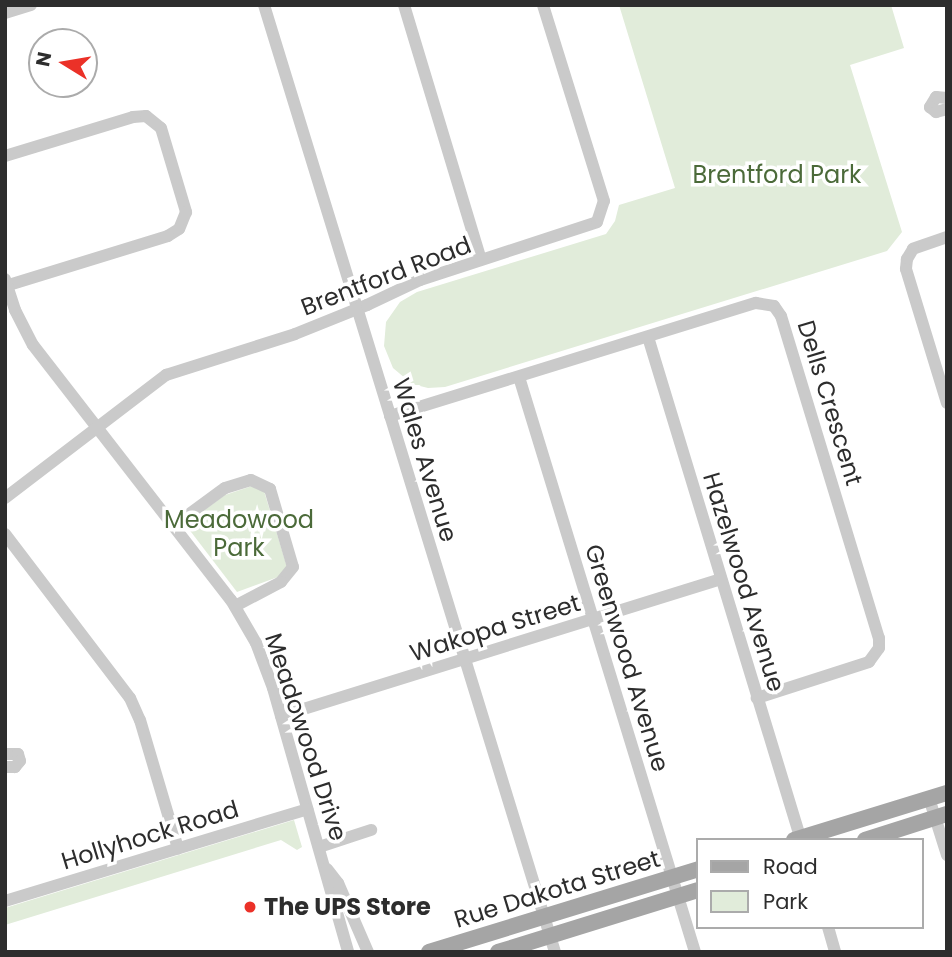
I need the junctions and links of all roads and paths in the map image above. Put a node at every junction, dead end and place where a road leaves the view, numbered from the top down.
1 (31, 5) edge
2 (264, 5) edge
3 (404, 5) edge
4 (543, 5) edge
5 (5, 13) edge
6 (947, 97) edge
7 (947, 109) edge
8 (5, 156) edge
9 (947, 237) edge
10 (481, 260) junction
11 (6, 283) edge
12 (358, 310) junction
13 (648, 337) junction
14 (519, 377) junction
15 (947, 403) edge
16 (390, 416) junction
17 (96, 428) junction
18 (5, 498) edge
19 (173, 526) junction
20 (5, 534) edge
21 (721, 579) junction
22 (235, 606) junction
23 (593, 620) junction
24 (465, 659) junction
25 (757, 698) junction
26 (281, 716) junction
27 (5, 754) edge
28 (5, 767) edge
29 (947, 793) edge
30 (929, 798) junction
31 (307, 809) junction
32 (941, 816) edge
33 (371, 830) dead end
34 (798, 838) edge
35 (801, 838) edge
36 (871, 838) edge
37 (319, 847) junction
38 (178, 848) junction
39 (947, 855) edge
40 (325, 866) junction
41 (696, 870) edge
42 (672, 877) junction
43 (696, 891) edge
44 (678, 896) junction
45 (5, 901) edge
46 (829, 929) edge
47 (549, 933) edge
48 (348, 952) edge
49 (368, 952) edge
50 (429, 952) edge
51 (498, 952) edge
52 (695, 952) edge
53 (835, 952) edge

1 - 5 street
2 - 12 street, Wales Avenue
3 - 10 street
4 - 10 street, Brentford Road
6 - 7 street
8 - 11 street
9 - 15 street
10 - 12 street, Brentford Road
11 - 17 street, Meadowood Drive
12 - 16 street, Wales Avenue
12 - 17 street, Brentford Road
13 - 14 street, Dells Crescent
13 - 21 street, Hazelwood Avenue
13 - 25 street, Dells Crescent
14 - 16 street, Dells Crescent
14 - 23 street, Greenwood Avenue
16 - 24 street, Wales Avenue
17 - 18 street, Brentford Road
17 - 19 street, Meadowood Drive
19 - 22 street, Meadowood Drive
19 - 22 street
20 - 38 street
21 - 23 street, Wakopa Street
21 - 25 street, Hazelwood Avenue
22 - 26 street, Meadowood Drive
23 - 24 street, Wakopa Street
23 - 42 street, Greenwood Avenue
24 - 26 street, Wakopa Street
24 - 47 street, Wales Avenue
25 - 34 street, Hazelwood Avenue
26 - 31 street, Meadowood Drive
27 - 28 street
29 - 30 main road
30 - 32 street
30 - 35 main road
31 - 37 street, Meadowood Drive
31 - 38 street, Hollyhock Road
32 - 36 main road
32 - 39 street
33 - 37 street
37 - 40 street, Meadowood Drive
38 - 45 street, Hollyhock Road
40 - 48 street, Meadowood Drive
40 - 49 street, Meadowood Drive
41 - 42 main road, Rue Dakota Street
42 - 44 street, Greenwood Avenue
42 - 47 main road, Rue Dakota Street
43 - 44 main road, Rue Dakota Street
44 - 47 main road, Rue Dakota Street
44 - 52 street, Greenwood Avenue
46 - 53 street
47 - 50 main road, Rue Dakota Street
47 - 51 main road, Rue Dakota Street

